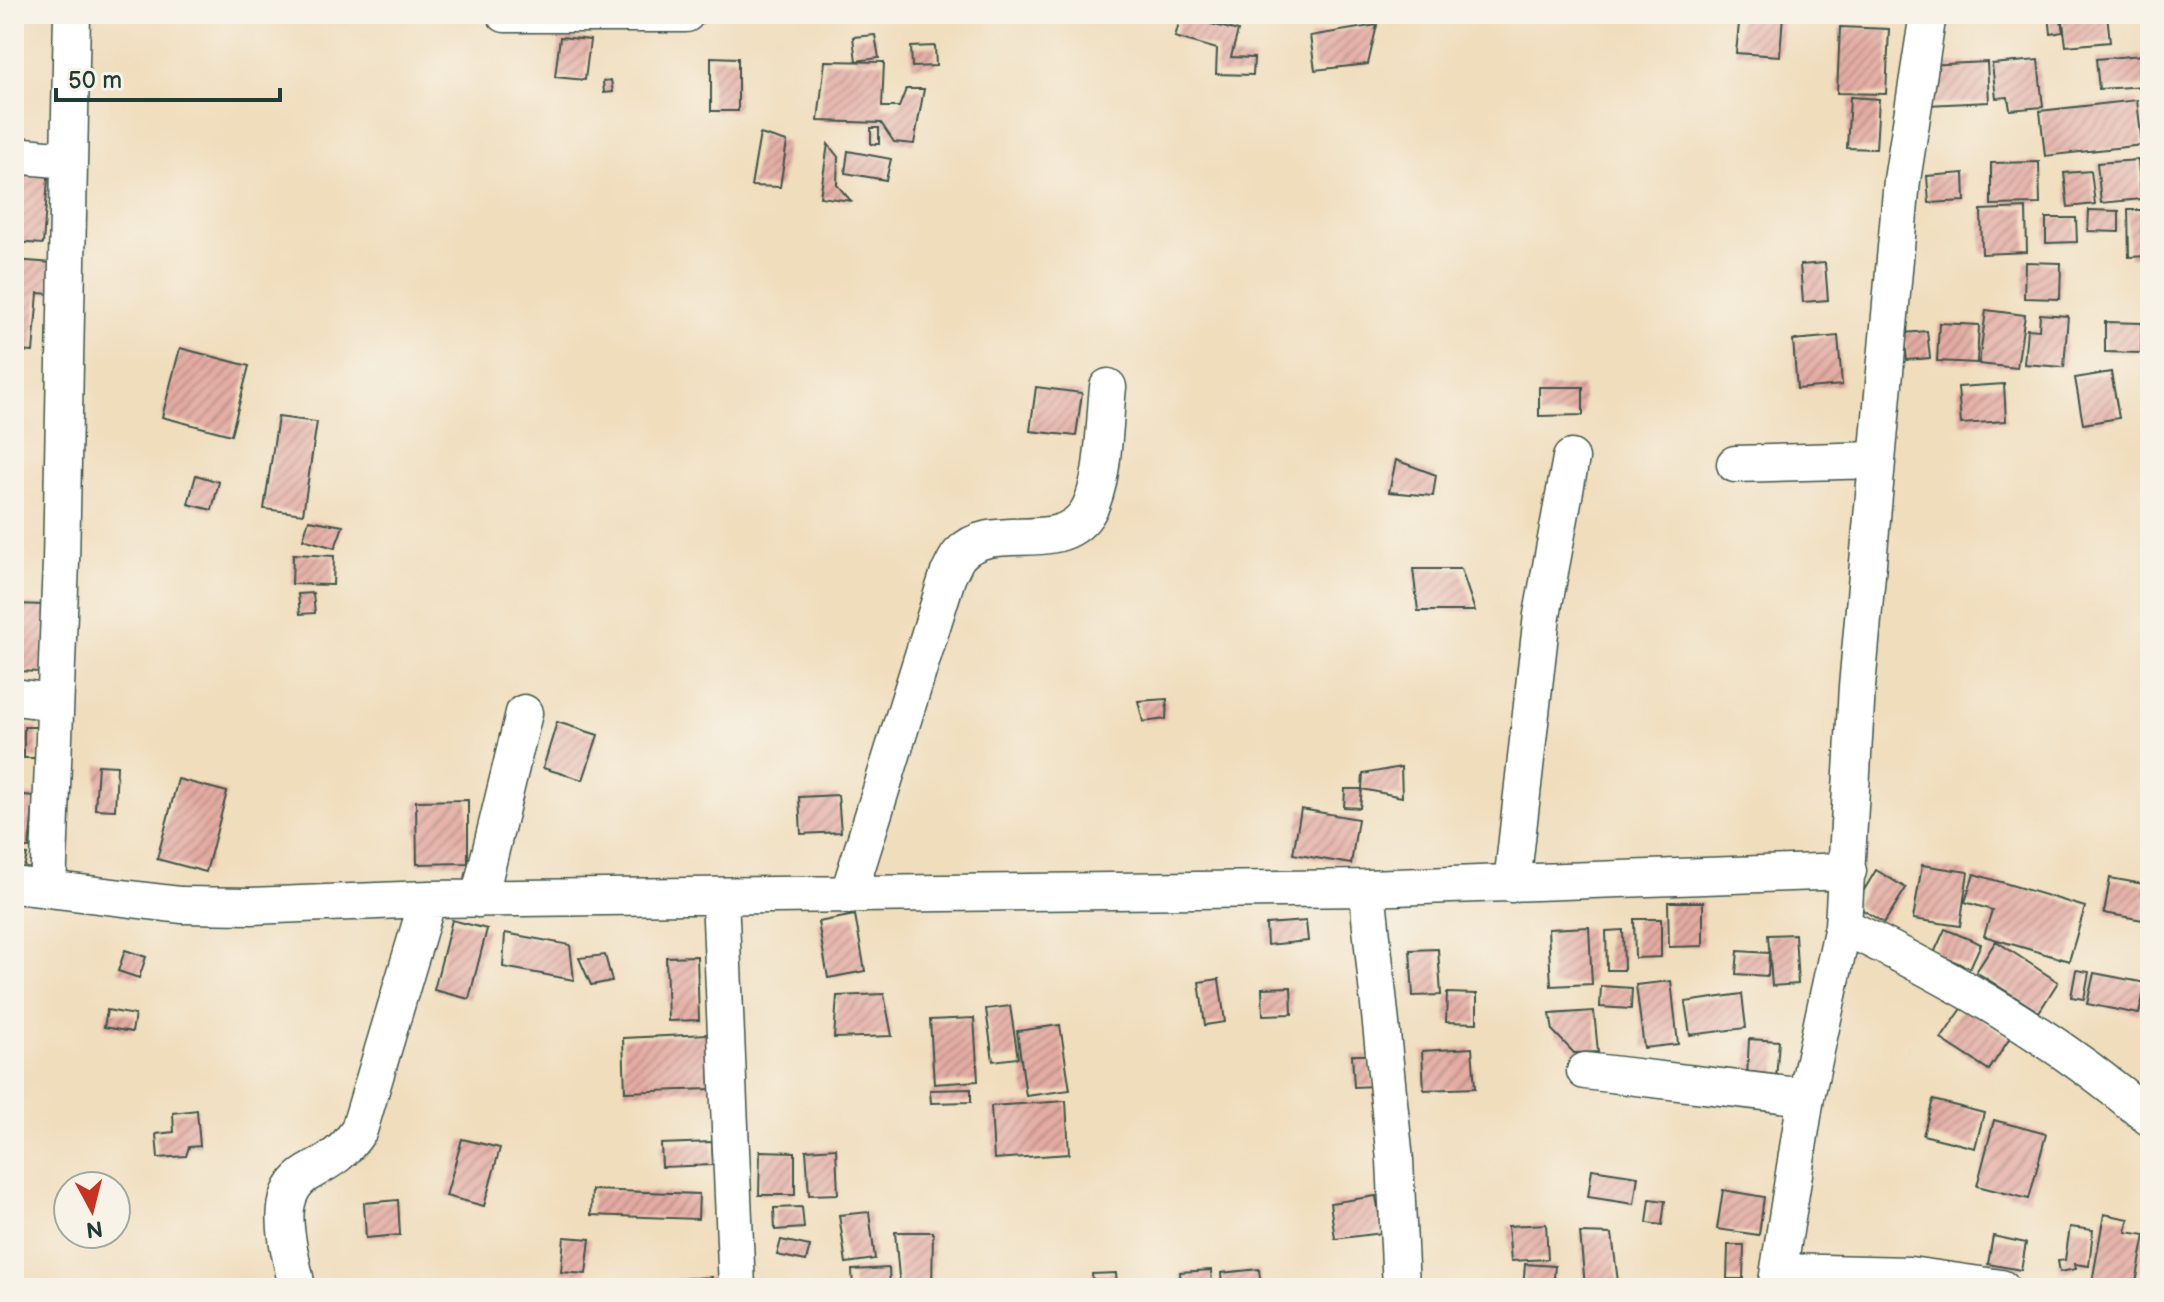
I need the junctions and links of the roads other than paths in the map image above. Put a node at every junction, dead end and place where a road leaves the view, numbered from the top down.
1 (72, 14) edge
2 (505, 14) edge
3 (686, 14) edge
4 (1928, 14) edge
5 (14, 155) edge
6 (68, 160) junction
7 (1108, 387) dead end
8 (1571, 458) dead end
9 (1876, 460) junction
10 (1735, 464) dead end
11 (14, 697) edge
12 (55, 702) junction
13 (524, 713) dead end
14 (1848, 871) junction
15 (1512, 884) junction
16 (31, 887) edge
17 (1367, 888) junction
18 (848, 896) junction
19 (720, 897) junction
20 (428, 899) junction
21 (479, 899) junction
22 (1843, 926) junction
23 (1585, 1071) dead end
24 (1806, 1097) junction
25 (2150, 1118) edge
26 (1778, 1280) edge
27 (297, 1288) edge
28 (737, 1288) edge
29 (1401, 1288) edge
30 (2001, 1288) edge

1 - 6 street
2 - 3 street
4 - 9 street
5 - 6 street
6 - 12 street
7 - 18 street
8 - 15 street
9 - 10 street
9 - 14 street
11 - 12 street
12 - 16 street
13 - 21 street
14 - 15 street
14 - 22 street
15 - 17 street
16 - 20 street
17 - 18 street
17 - 29 street
18 - 19 street
19 - 21 street
19 - 28 street
20 - 21 street
20 - 27 street
22 - 24 street
22 - 25 street
23 - 24 street
24 - 26 street
26 - 30 street

